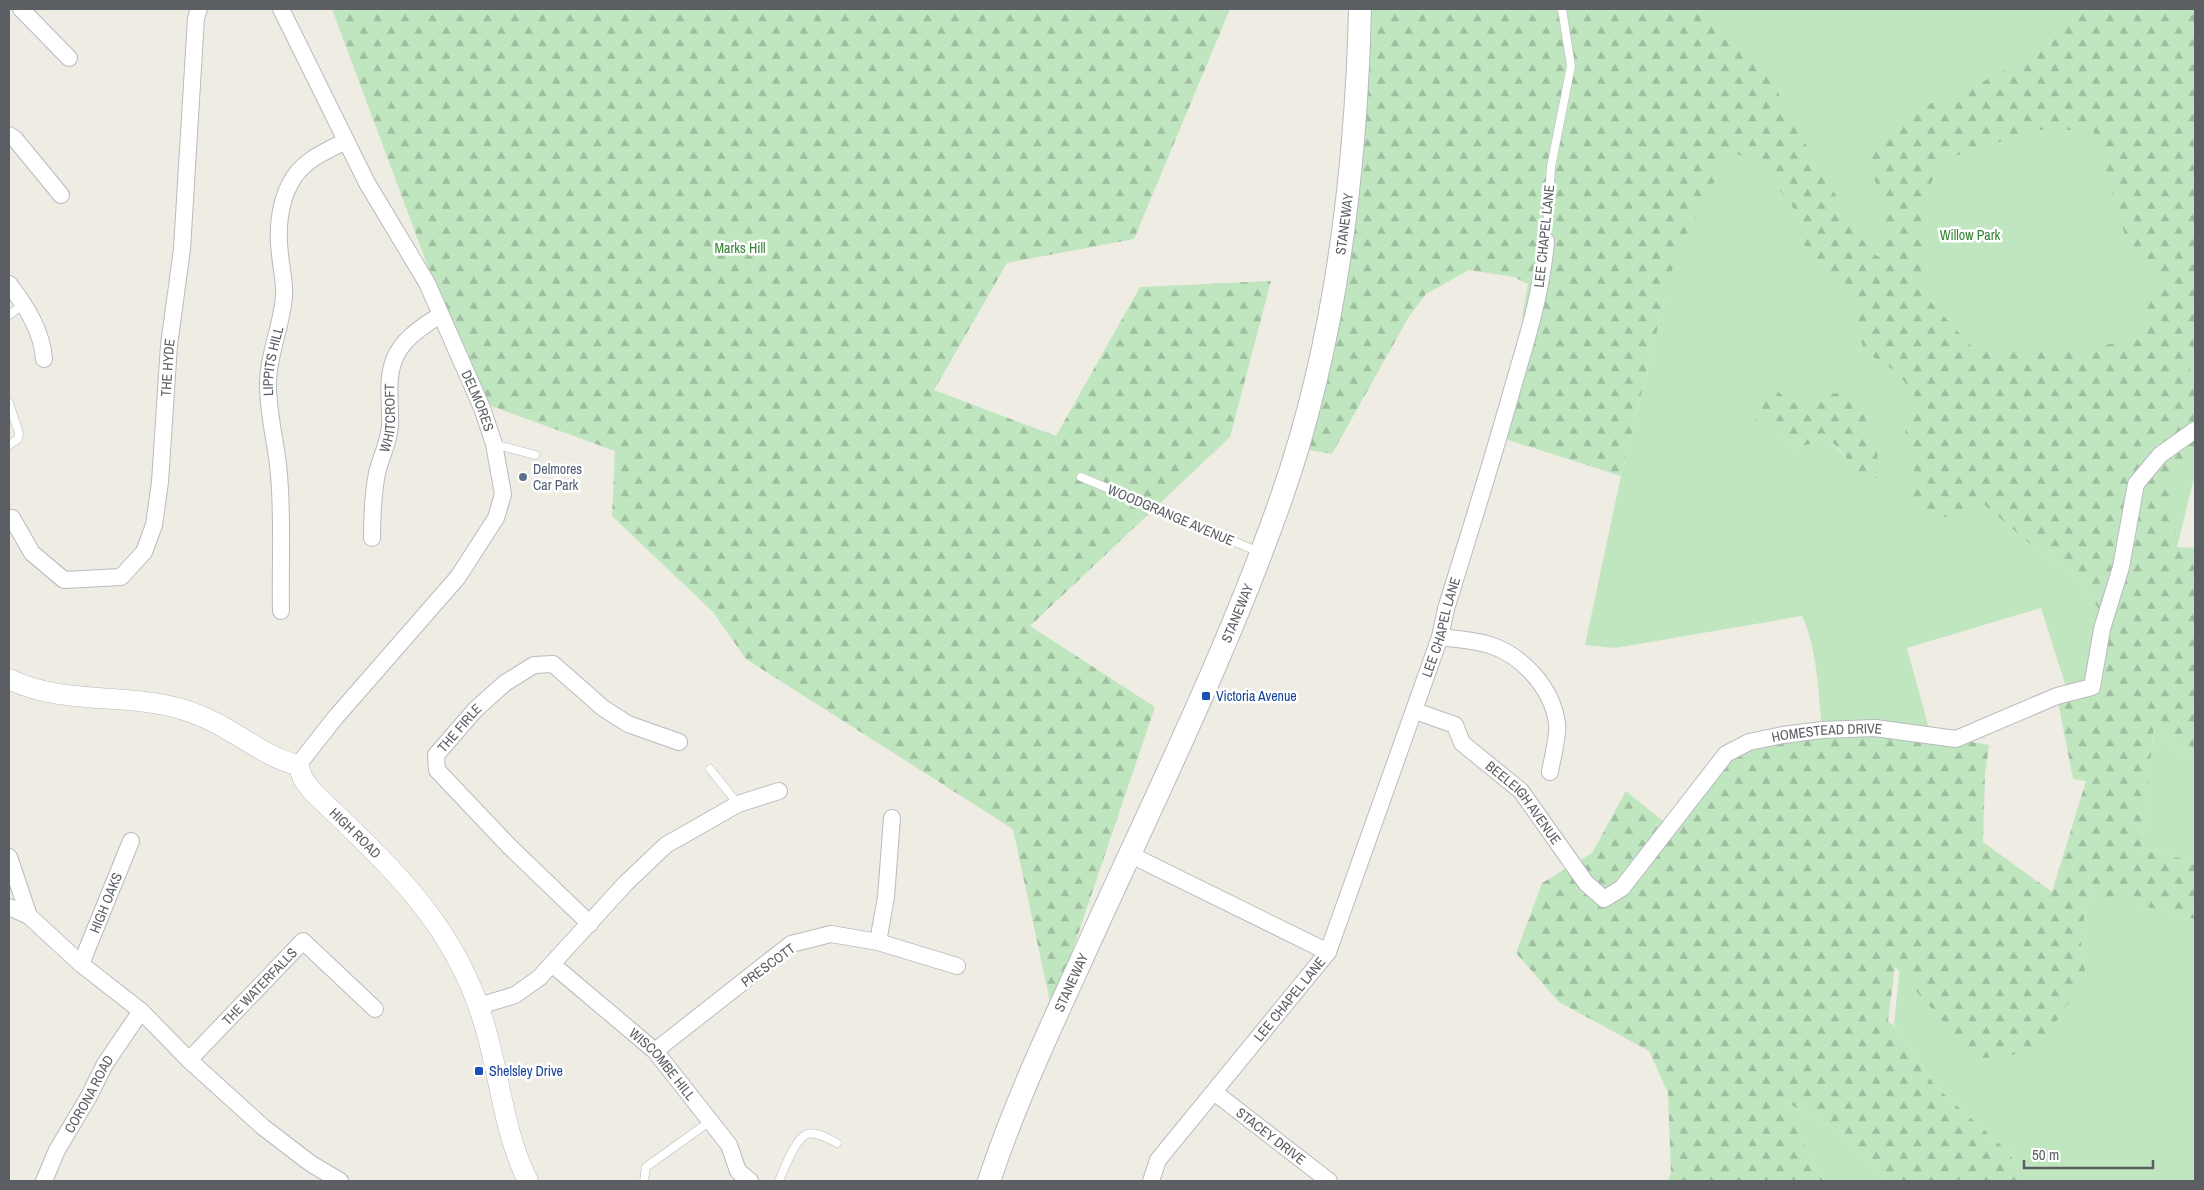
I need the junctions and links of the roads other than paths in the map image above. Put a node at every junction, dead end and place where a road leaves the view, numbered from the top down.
1 (21, 9) edge
2 (199, 9) edge
3 (281, 9) edge
4 (1360, 9) edge
5 (1562, 9) edge
6 (69, 58) dead end
7 (9, 135) edge
8 (346, 140) junction
9 (61, 195) dead end
10 (1546, 241) joint
11 (9, 284) edge
12 (24, 304) junction
13 (9, 315) edge
14 (440, 316) junction
15 (44, 359) dead end
16 (9, 403) edge
17 (2195, 430) edge
18 (494, 444) junction
19 (9, 445) edge
20 (535, 455) dead end
21 (1082, 477) dead end
22 (12, 518) dead end
23 (372, 538) dead end
24 (1261, 553) junction
25 (281, 611) dead end
26 (1440, 637) junction
27 (9, 679) edge
28 (1415, 710) junction
29 (679, 742) dead end
30 (298, 765) junction
31 (710, 768) dead end
32 (1550, 772) dead end
33 (779, 790) dead end
34 (738, 804) junction
35 (892, 818) dead end
36 (131, 841) dead end
37 (1129, 854) junction
38 (9, 857) edge
39 (1622, 888) joint
40 (9, 907) edge
41 (28, 916) junction
42 (590, 924) junction
43 (878, 942) junction
44 (1328, 952) junction
45 (81, 964) junction
46 (553, 965) junction
47 (957, 966) dead end
48 (479, 1006) junction
49 (375, 1009) dead end
50 (141, 1012) junction
51 (655, 1051) junction
52 (189, 1060) junction
53 (1214, 1092) junction
54 (709, 1122) junction
55 (837, 1143) dead end
56 (44, 1181) edge
57 (340, 1181) edge
58 (528, 1181) edge
59 (644, 1181) edge
60 (750, 1181) edge
61 (779, 1181) edge
62 (989, 1181) edge
63 (1151, 1181) edge
64 (1329, 1181) edge

1 - 6 street
2 - 22 street, THE HYDE
3 - 8 street, DELMORES
4 - 24 main road, STANEWAY
5 - 10 lane, LEE CHAPEL LANE
7 - 9 street
8 - 14 street, DELMORES
8 - 25 street, LIPPITS HILL
10 - 26 street, LEE CHAPEL LANE
11 - 12 street
12 - 13 lane
12 - 15 street
14 - 18 street, DELMORES
14 - 23 street, WHITCROFT
16 - 19 lane
17 - 39 street, HOMESTEAD DRIVE
18 - 20 lane
18 - 30 street, DELMORES
21 - 24 lane, WOODGRANGE AVENUE
24 - 37 main road, STANEWAY
26 - 28 street, LEE CHAPEL LANE
26 - 32 street
27 - 30 street
28 - 39 street, BEELEIGH AVENUE
28 - 44 street, LEE CHAPEL LANE
29 - 42 street, THE FIRLE
30 - 48 street, HIGH ROAD
31 - 34 lane
33 - 34 street
34 - 42 street
35 - 43 street
36 - 45 street, HIGH OAKS
37 - 44 street
37 - 62 main road, STANEWAY
38 - 41 street
40 - 41 street
41 - 45 street
42 - 46 street
43 - 47 street, PRESCOTT
43 - 51 street, PRESCOTT
44 - 53 street, LEE CHAPEL LANE
45 - 50 street
46 - 48 street
46 - 51 street, WISCOMBE HILL
48 - 58 street, HIGH ROAD
49 - 52 street, THE WATERFALLS
50 - 52 street
50 - 56 street, CORONA ROAD
51 - 54 street, WISCOMBE HILL
52 - 57 street
53 - 63 street, LEE CHAPEL LANE
53 - 64 street, STACEY DRIVE
54 - 59 lane
54 - 60 street, WISCOMBE HILL
55 - 61 lane

